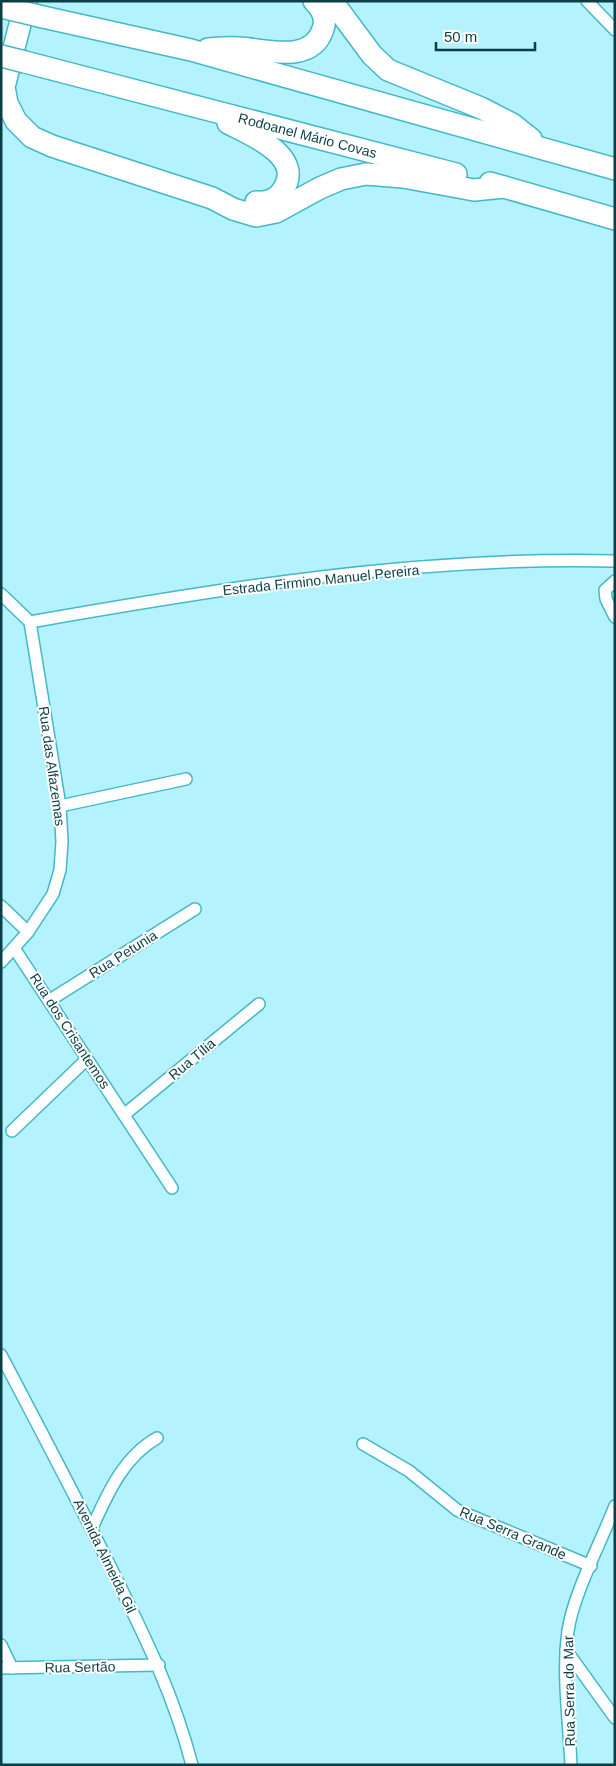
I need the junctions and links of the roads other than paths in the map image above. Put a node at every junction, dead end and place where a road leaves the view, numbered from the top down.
1 (26, 1) edge
2 (314, 1) edge
3 (332, 1) edge
4 (587, 1) edge
5 (1, 7) edge
6 (615, 30) edge
7 (191, 50) junction
8 (1, 56) edge
9 (185, 102) junction
10 (539, 146) junction
11 (615, 168) edge
12 (504, 187) junction
13 (212, 198) junction
14 (615, 219) edge
15 (615, 561) edge
16 (615, 581) edge
17 (3, 598) edge
18 (615, 617) edge
19 (30, 622) junction
20 (186, 779) dead end
21 (60, 806) junction
22 (1, 906) edge
23 (195, 909) dead end
24 (28, 932) junction
25 (14, 948) junction
26 (1, 962) edge
27 (50, 1000) junction
28 (259, 1004) dead end
29 (87, 1059) junction
30 (125, 1114) junction
31 (12, 1131) dead end
32 (172, 1188) dead end
33 (1, 1355) edge
34 (156, 1438) dead end
35 (363, 1444) dead end
36 (615, 1506) edge
37 (92, 1528) junction
38 (591, 1566) junction
39 (1, 1645) edge
40 (566, 1650) junction
41 (158, 1665) junction
42 (6, 1668) edge
43 (615, 1718) edge
44 (192, 1765) edge
45 (571, 1765) edge

1 - 13 highway
2 - 7 highway
3 - 10 highway
4 - 6 street
5 - 7 highway, bridge
7 - 10 highway
8 - 9 highway, Rodoanel Mário Covas, bridge
9 - 12 highway, Rodoanel Mário Covas
9 - 13 highway
10 - 11 highway
12 - 13 highway
12 - 14 highway, Rodoanel Mário Covas
15 - 19 street, Estrada Firmino Manuel Pereira
16 - 18 street
17 - 19 street
19 - 21 street, Rua das Alfazemas
20 - 21 street
21 - 24 street, Rua das Alfazemas
22 - 24 street
23 - 27 street, Rua Petunia
24 - 25 street, Rua das Alfazemas
25 - 26 street, Rua das Alfazemas
25 - 27 street, Rua dos Crisantemos
27 - 29 street, Rua dos Crisantemos
28 - 30 street, Rua Tília
29 - 30 street, Rua dos Crisantemos
29 - 31 street
30 - 32 street, Rua dos Crisantemos
33 - 37 street, Avenida Almeida Gil
34 - 37 street
35 - 38 street, Rua Serra Grande
36 - 38 street, Rua Serra do Mar
37 - 41 street, Avenida Almeida Gil
38 - 40 street, Rua Serra do Mar
39 - 42 street
40 - 43 street
40 - 45 street, Rua Serra do Mar
41 - 42 street, Rua Sertão
41 - 44 street, Avenida Almeida Gil

